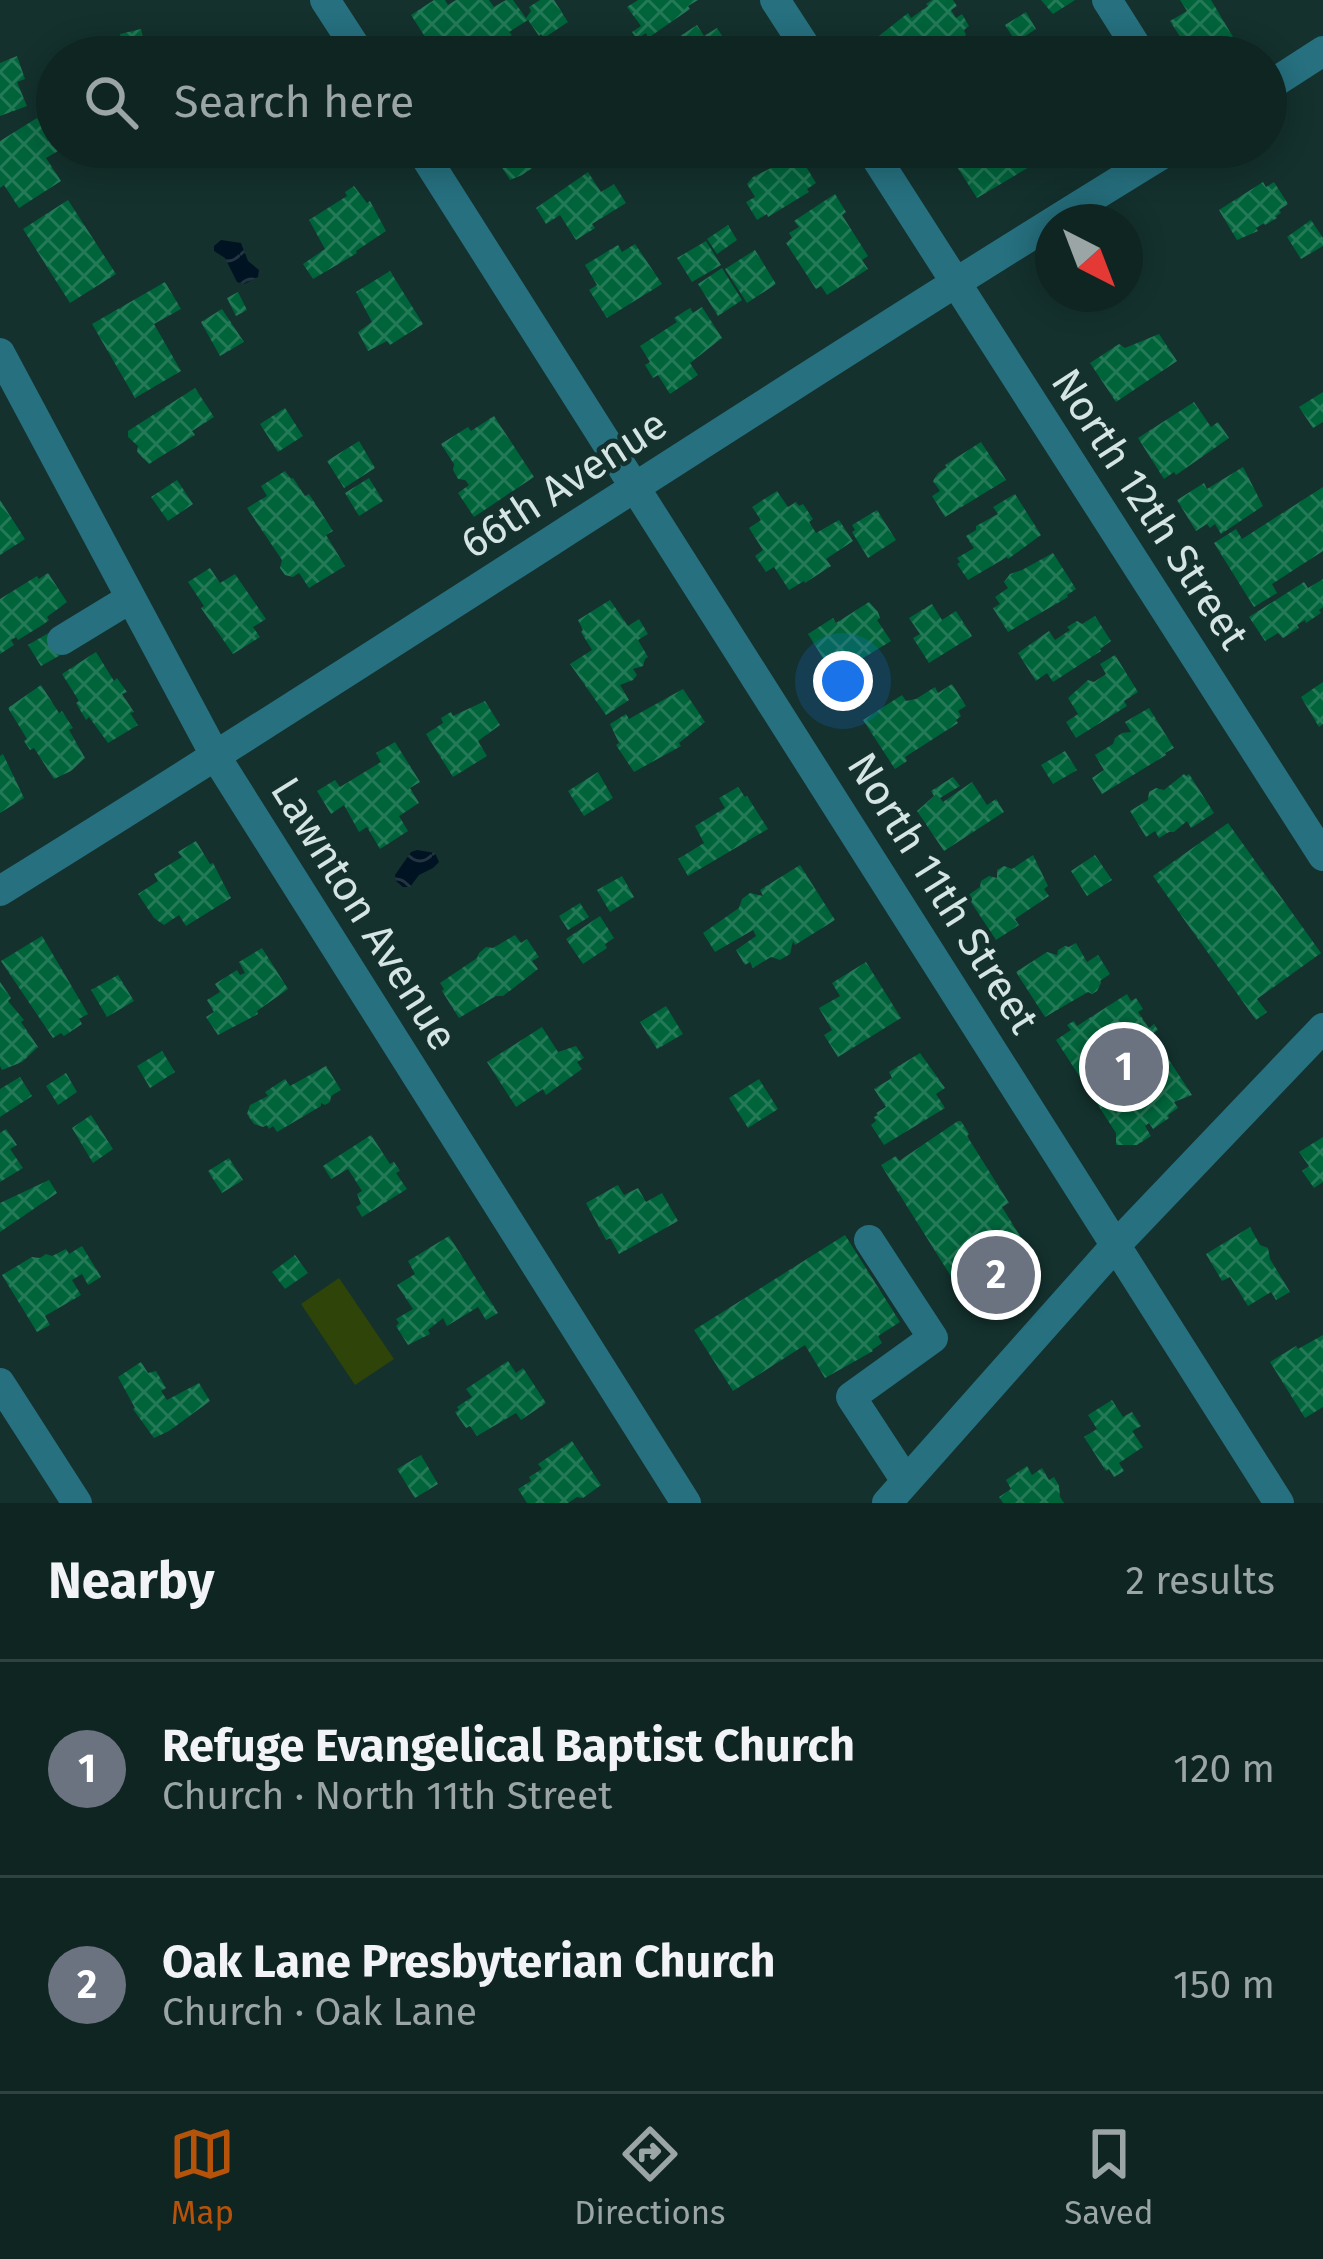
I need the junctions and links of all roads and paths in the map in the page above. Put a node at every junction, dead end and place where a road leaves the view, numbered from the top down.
1 (326, 0) edge
2 (776, 0) edge
3 (1107, 0) edge
4 (349, 36) edge
5 (799, 36) edge
6 (1130, 36) edge
7 (1323, 51) edge
8 (1287, 74) edge
9 (432, 168) edge
10 (882, 168) edge
11 (1140, 168) edge
12 (954, 282) junction
13 (0, 353) edge
14 (636, 488) junction
15 (130, 598) junction
16 (62, 640) dead end
17 (216, 757) junction
18 (1323, 856) edge
19 (0, 891) edge
20 (1323, 1028) edge
21 (869, 1240) dead end
22 (1116, 1245) junction
23 (0, 1383) edge
24 (897, 1492) edge
25 (77, 1503) edge
26 (686, 1503) edge
27 (1279, 1503) edge

1 - 4 street
2 - 5 street
3 - 6 street
7 - 8 street
9 - 14 street, North 11th Street
10 - 12 street, North 12th Street
11 - 12 street, 66th Avenue
12 - 14 street, 66th Avenue
12 - 18 street, North 12th Street
13 - 15 street, Lawnton Avenue
14 - 17 street, 66th Avenue
14 - 22 street, North 11th Street
15 - 16 street
15 - 17 street, Lawnton Avenue
17 - 19 street, 66th Avenue
17 - 26 street, Lawnton Avenue
20 - 22 street
21 - 24 street
22 - 24 street
22 - 27 street, North 11th Street
23 - 25 street

